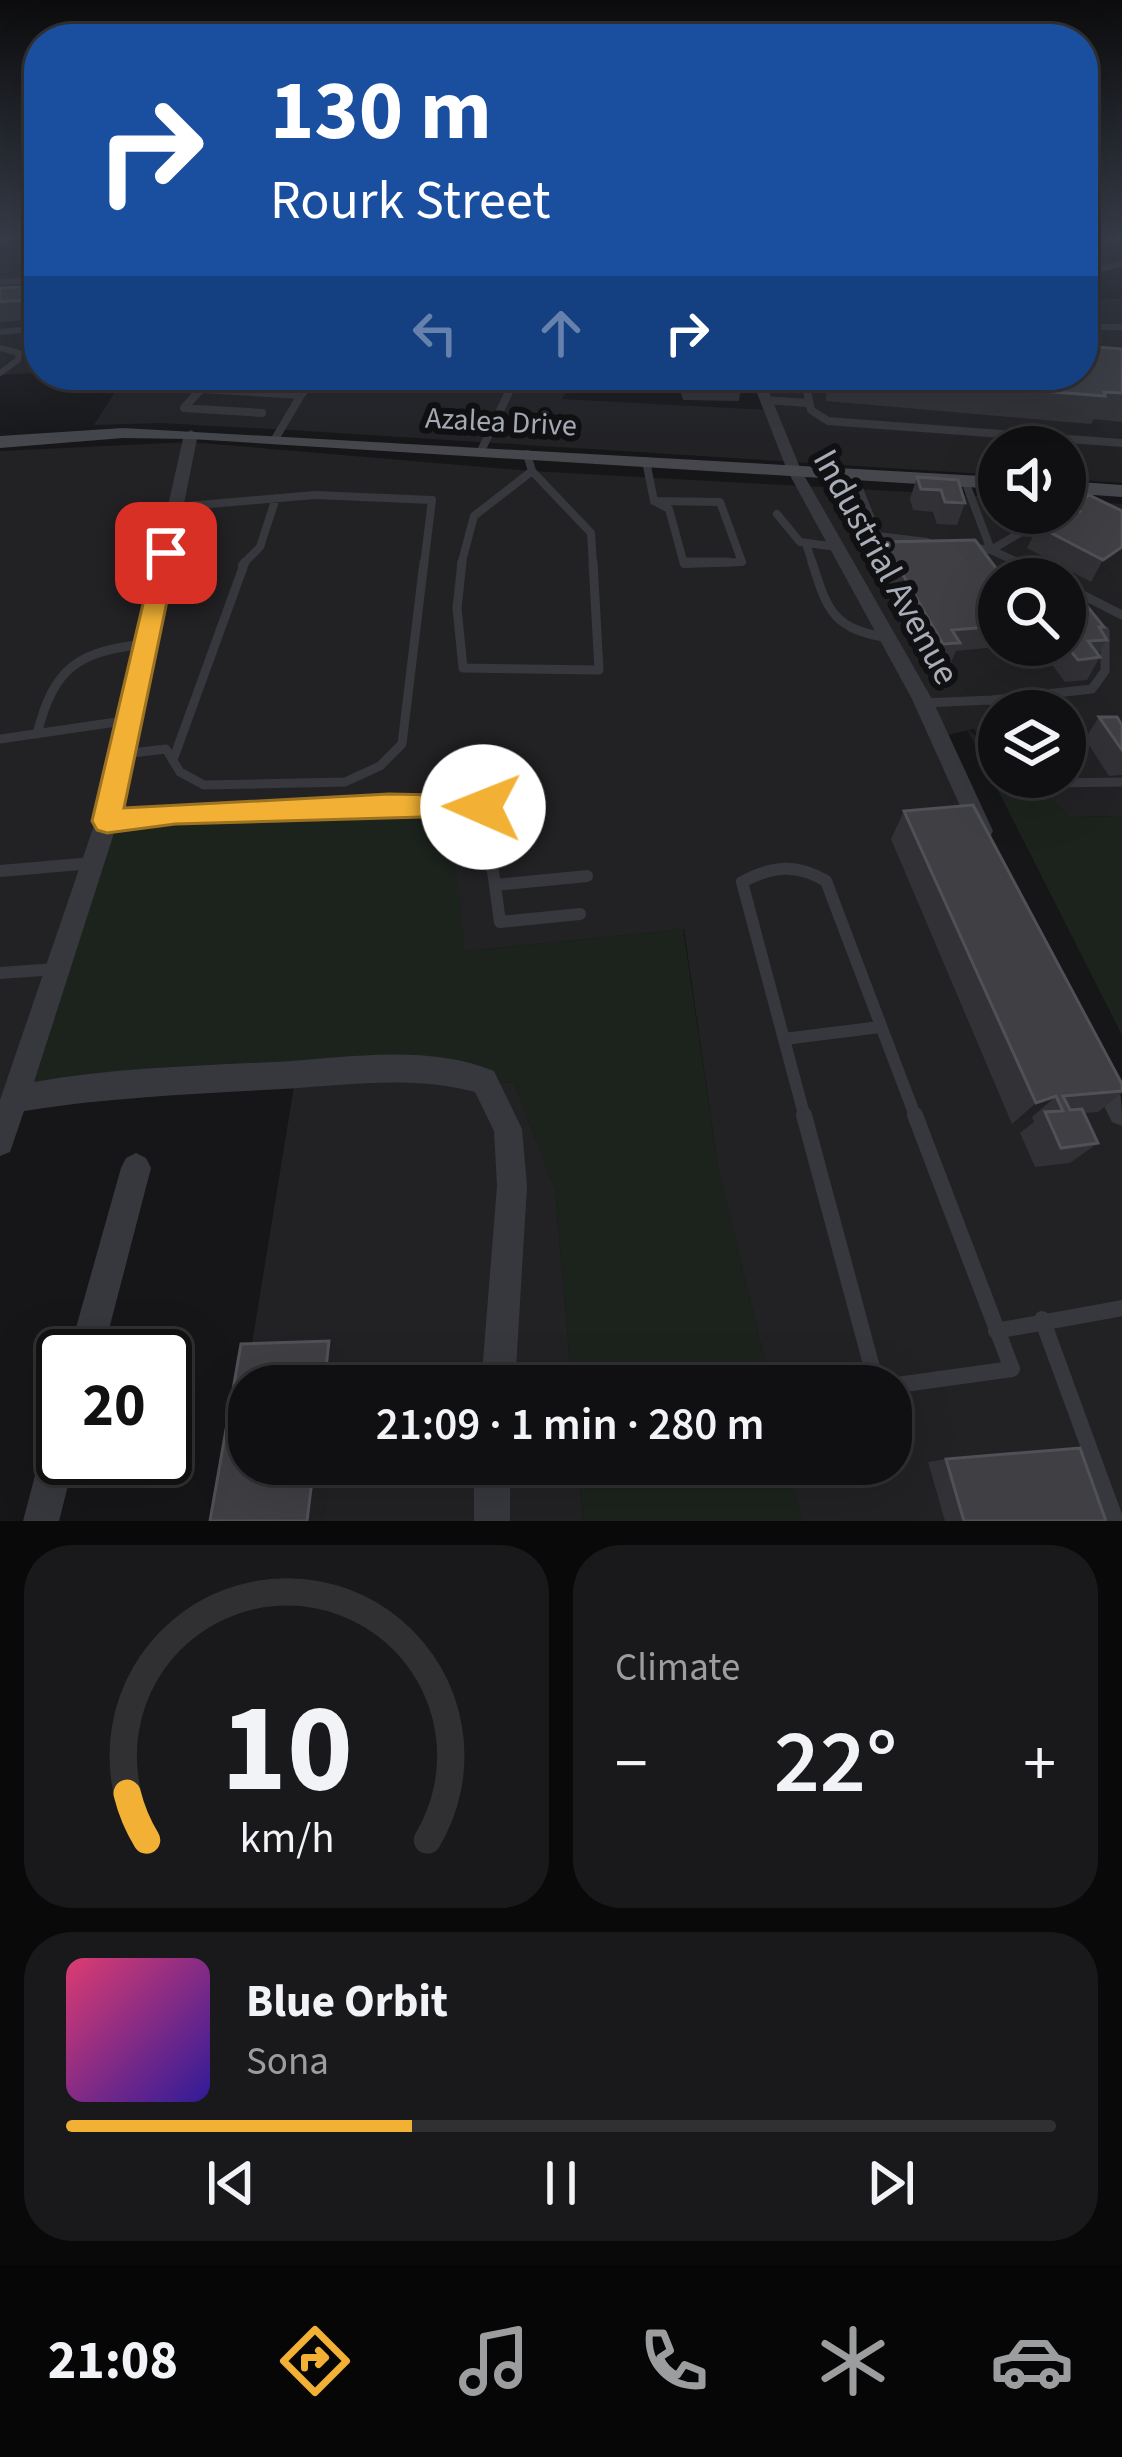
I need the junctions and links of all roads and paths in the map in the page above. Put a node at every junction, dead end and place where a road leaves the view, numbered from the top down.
1 (0, 348) edge
2 (0, 373) edge
3 (200, 390) edge
4 (235, 390) edge
5 (510, 390) edge
6 (761, 390) edge
7 (806, 390) edge
8 (303, 392) joint
9 (765, 400) junction
10 (807, 403) junction
11 (262, 413) dead end
12 (191, 434) junction
13 (275, 439) junction
14 (0, 442) edge
15 (1122, 443) edge
16 (482, 451) junction
17 (646, 461) junction
18 (529, 462) junction
19 (794, 470) junction
20 (854, 473) junction
21 (965, 481) junction
22 (978, 482) edge
23 (1086, 488) edge
24 (1122, 491) edge
25 (276, 498) junction
26 (654, 501) junction
27 (176, 507) junction
28 (777, 514) dead end
29 (1018, 534) edge
30 (807, 547) junction
31 (837, 547) junction
32 (991, 550) junction
33 (1007, 558) edge
34 (1086, 597) edge
35 (1122, 615) edge
36 (1092, 620) edge
37 (1105, 632) junction
38 (1122, 636) edge
39 (889, 638) junction
40 (146, 644) junction
41 (1086, 690) edge
42 (923, 703) junction
43 (978, 705) edge
44 (130, 720) junction
45 (37, 734) junction
46 (0, 739) edge
47 (123, 754) junction
48 (173, 760) junction
49 (1122, 782) edge
50 (1086, 783) edge
51 (107, 821) junction
52 (992, 852) edge
53 (93, 862) junction
54 (0, 871) edge
55 (587, 876) dead end
56 (495, 885) junction
57 (580, 914) dead end
58 (59, 968) junction
59 (0, 973) edge
60 (880, 1027) junction
61 (784, 1039) junction
62 (1090, 1050) edge
63 (15, 1099) junction
64 (1122, 1112) edge
65 (0, 1142) edge
66 (136, 1168) dead end
67 (1122, 1307) edge
68 (1042, 1319) junction
69 (92, 1329) edge
70 (996, 1331) junction
71 (499, 1365) edge
72 (871, 1365) edge
73 (912, 1383) edge
74 (50, 1485) edge
75 (492, 1485) edge
76 (40, 1521) edge
77 (492, 1521) edge
78 (1116, 1521) edge

1 - 2 lane
3 - 11 lane
4 - 8 lane
5 - 16 lane
6 - 9 street, Industrial Avenue
7 - 10 lane
8 - 13 lane
9 - 10 lane
9 - 19 street, Industrial Avenue
10 - 15 lane
12 - 13 street, Azalea Drive
12 - 14 street, Azalea Drive
12 - 27 street
13 - 16 street, Azalea Drive
16 - 18 street, Azalea Drive
17 - 18 street, Azalea Drive
17 - 19 street, Azalea Drive
17 - 26 lane
18 - 18 lane
19 - 20 street, Azalea Drive
19 - 31 street, Industrial Avenue
20 - 21 street, Azalea Drive
20 - 32 lane
21 - 22 street, Azalea Drive
21 - 32 lane
23 - 24 street
25 - 27 lane
25 - 48 lane
25 - 48 lane
26 - 26 lane
27 - 40 street
28 - 30 lane
29 - 32 lane
30 - 31 lane
30 - 39 lane
31 - 39 street, Industrial Avenue
32 - 33 lane
34 - 35 lane
36 - 37 lane
37 - 38 lane
37 - 41 lane
39 - 42 street, Industrial Avenue
40 - 44 street
40 - 45 lane
42 - 43 lane
42 - 52 street, Industrial Avenue
44 - 45 lane
44 - 47 street
45 - 46 lane
47 - 48 lane
47 - 51 street
49 - 50 lane
51 - 53 street
51 - 56 lane
53 - 54 lane
53 - 58 street
55 - 56 lane
56 - 57 lane
58 - 59 lane
58 - 63 street
60 - 61 lane
60 - 61 lane
60 - 70 lane
61 - 72 lane
62 - 64 street
63 - 65 street
63 - 71 street
66 - 69 street
67 - 68 lane
68 - 70 lane
68 - 78 lane
70 - 73 lane
74 - 76 street
75 - 77 street

